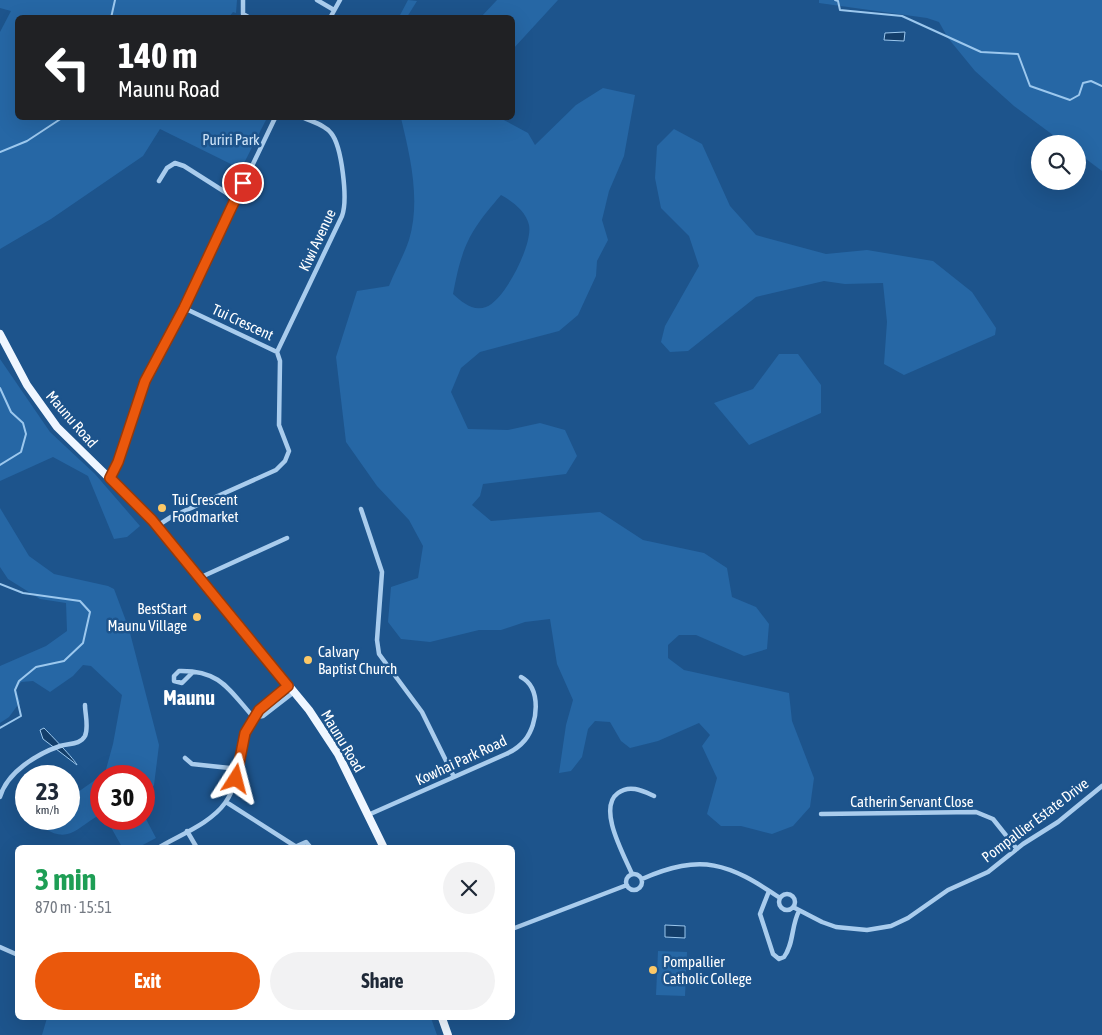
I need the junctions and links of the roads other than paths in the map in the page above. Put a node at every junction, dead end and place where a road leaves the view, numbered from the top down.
1 (243, 0) edge
2 (317, 0) edge
3 (340, 0) edge
4 (334, 10) junction
5 (245, 15) edge
6 (332, 15) edge
7 (274, 120) edge
8 (308, 120) edge
9 (159, 181) dead end
10 (236, 199) junction
11 (184, 308) junction
12 (0, 334) edge
13 (277, 352) junction
14 (110, 478) junction
15 (361, 510) dead end
16 (157, 526) junction
17 (288, 538) dead end
18 (199, 578) junction
19 (192, 673) dead end
20 (521, 677) dead end
21 (291, 689) junction
22 (85, 705) dead end
23 (256, 718) junction
24 (185, 758) dead end
25 (239, 769) junction
26 (454, 777) junction
27 (1102, 786) edge
28 (654, 796) dead end
29 (0, 797) edge
30 (226, 802) junction
31 (821, 814) dead end
32 (368, 816) junction
33 (187, 830) junction
34 (163, 845) edge
35 (195, 845) edge
36 (294, 845) edge
37 (382, 845) edge
38 (1017, 849) junction
39 (632, 874) junction
40 (642, 879) junction
41 (627, 885) junction
42 (770, 891) junction
43 (780, 898) junction
44 (793, 907) junction
45 (799, 911) junction
46 (515, 928) edge
47 (0, 947) edge
48 (15, 954) edge
49 (443, 1020) edge
50 (448, 1035) edge

1 - 5 street
2 - 4 street
3 - 4 street
4 - 6 street
7 - 10 street
8 - 13 street, Kiwi Avenue
9 - 10 street
10 - 11 street
11 - 13 street, Tui Crescent
11 - 14 street
12 - 14 main road, Maunu Road
13 - 16 street, Tui Crescent
14 - 16 main road, Maunu Road
15 - 26 street
16 - 18 main road, Maunu Road
17 - 18 street
18 - 21 main road, Maunu Road
19 - 23 street
20 - 26 street, Kowhai Park Road
21 - 23 street
21 - 23 street
21 - 32 main road, Maunu Road
22 - 29 street
23 - 25 street
24 - 25 street
25 - 30 street
26 - 32 street, Kowhai Park Road
27 - 38 street, Pompallier Estate Drive
28 - 39 street
30 - 33 street
30 - 36 street
31 - 38 street, Catherin Servant Close
32 - 37 main road, Maunu Road
33 - 34 street
33 - 35 street
38 - 45 street, Pompallier Estate Drive
39 - 40 street
39 - 41 street
40 - 41 street
40 - 42 street
41 - 46 street
42 - 43 street
42 - 45 street
43 - 44 street
43 - 44 street
44 - 45 street, Pompallier Estate Drive
47 - 48 street
49 - 50 main road

